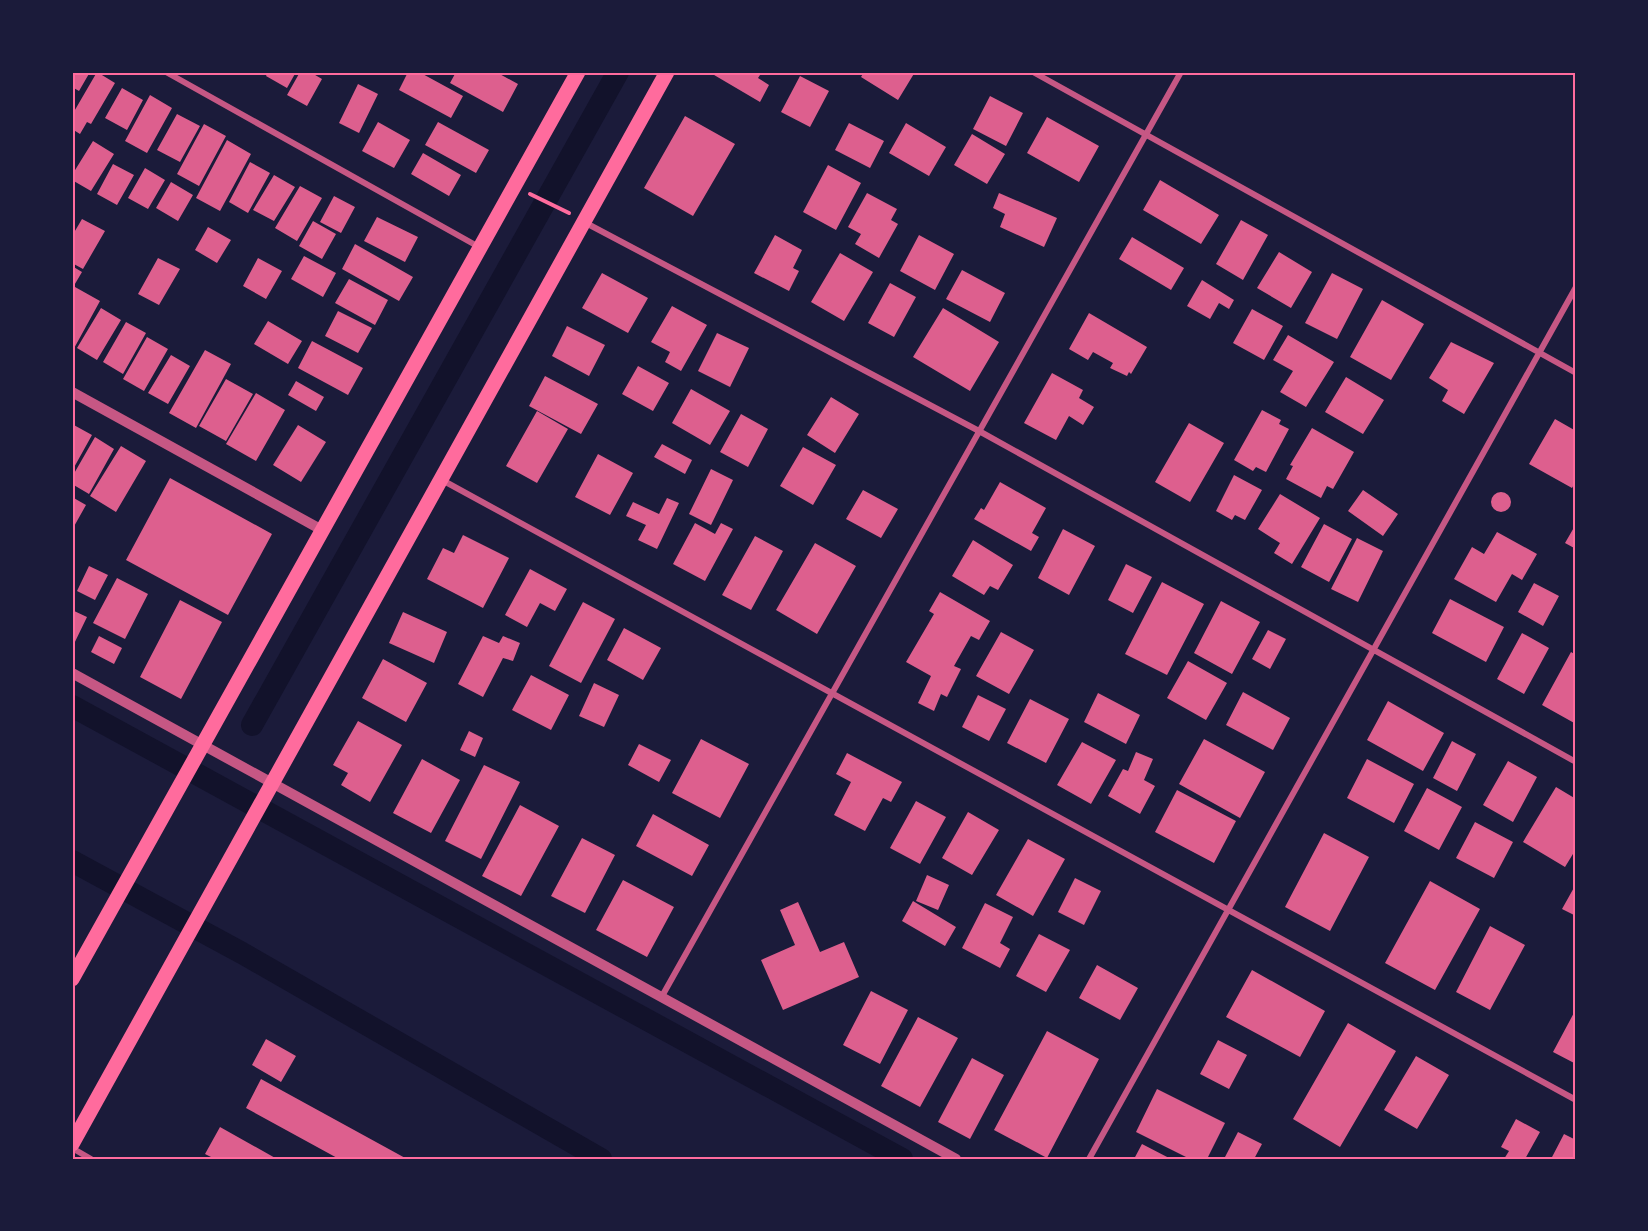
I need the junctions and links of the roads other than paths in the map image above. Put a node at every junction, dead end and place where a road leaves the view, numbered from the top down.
1 (166, 72) edge
2 (578, 72) edge
3 (667, 72) edge
4 (1033, 72) edge
5 (1180, 72) edge
6 (1145, 135) junction
7 (578, 218) junction
8 (480, 247) junction
9 (1576, 287) edge
10 (1540, 352) junction
11 (1576, 373) edge
12 (72, 392) edge
13 (979, 431) junction
14 (442, 479) junction
15 (322, 530) junction
16 (1372, 651) junction
17 (72, 673) edge
18 (832, 693) junction
19 (204, 743) junction
20 (1576, 762) edge
21 (273, 783) junction
22 (1228, 910) junction
23 (72, 979) edge
24 (661, 998) junction
25 (1576, 1100) edge
26 (72, 1146) edge
27 (91, 1159) edge
28 (956, 1159) edge
29 (1089, 1159) edge

1 - 8 street
2 - 8 main road
3 - 7 main road
4 - 6 street
5 - 6 street
6 - 10 street
6 - 13 street
7 - 13 street
7 - 14 main road
8 - 15 main road
9 - 10 street
10 - 11 street
10 - 16 street
12 - 15 street
13 - 16 street
13 - 18 street
14 - 18 street
14 - 21 main road
15 - 19 main road
16 - 20 street
16 - 22 street
17 - 19 street
18 - 22 street
18 - 24 street
19 - 21 street
19 - 23 main road
21 - 24 street
21 - 26 main road
22 - 25 street
22 - 29 street
24 - 28 street
26 - 27 street

